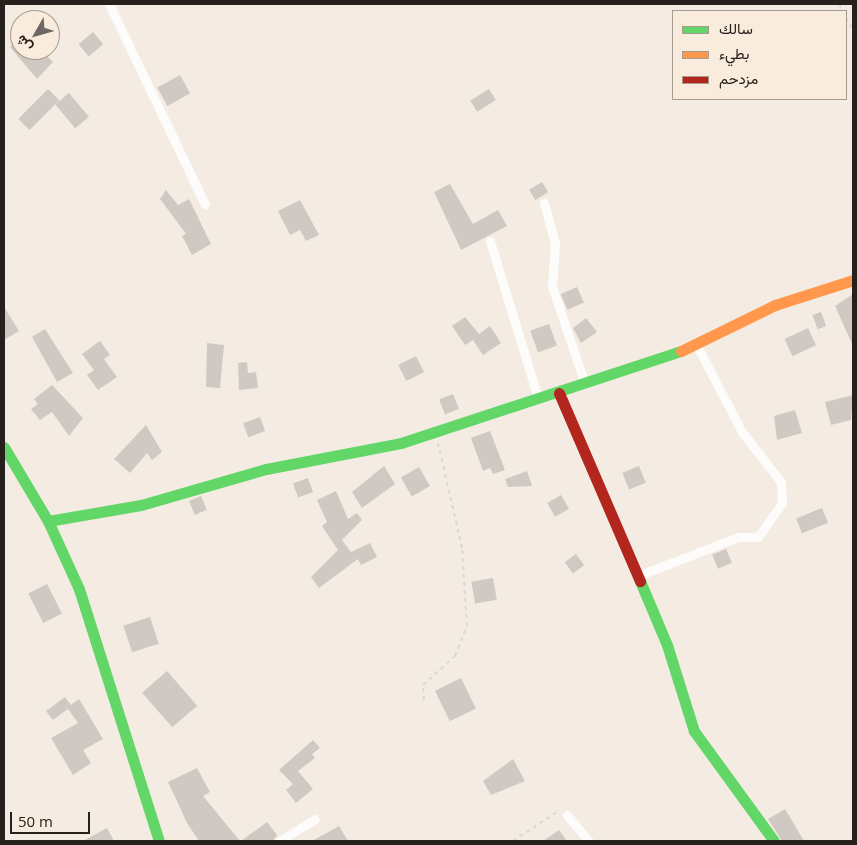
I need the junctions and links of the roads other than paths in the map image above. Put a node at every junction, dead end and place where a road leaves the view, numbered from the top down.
1 (109, 4) edge
2 (544, 202) dead end
3 (205, 204) dead end
4 (490, 241) dead end
5 (853, 280) edge
6 (696, 344) junction
7 (585, 384) junction
8 (559, 393) junction
9 (538, 398) junction
10 (4, 447) edge
11 (48, 522) junction
12 (637, 576) junction
13 (566, 815) road end
14 (315, 819) dead end
15 (159, 841) edge
16 (279, 841) edge
17 (589, 841) edge
18 (774, 841) edge

1 - 3 street
2 - 7 street
4 - 9 street
5 - 6 street
6 - 7 street
6 - 12 street
7 - 8 street
8 - 9 street
8 - 12 street
9 - 11 street
10 - 11 street
11 - 15 street
12 - 18 street
13 - 17 street
14 - 16 street

